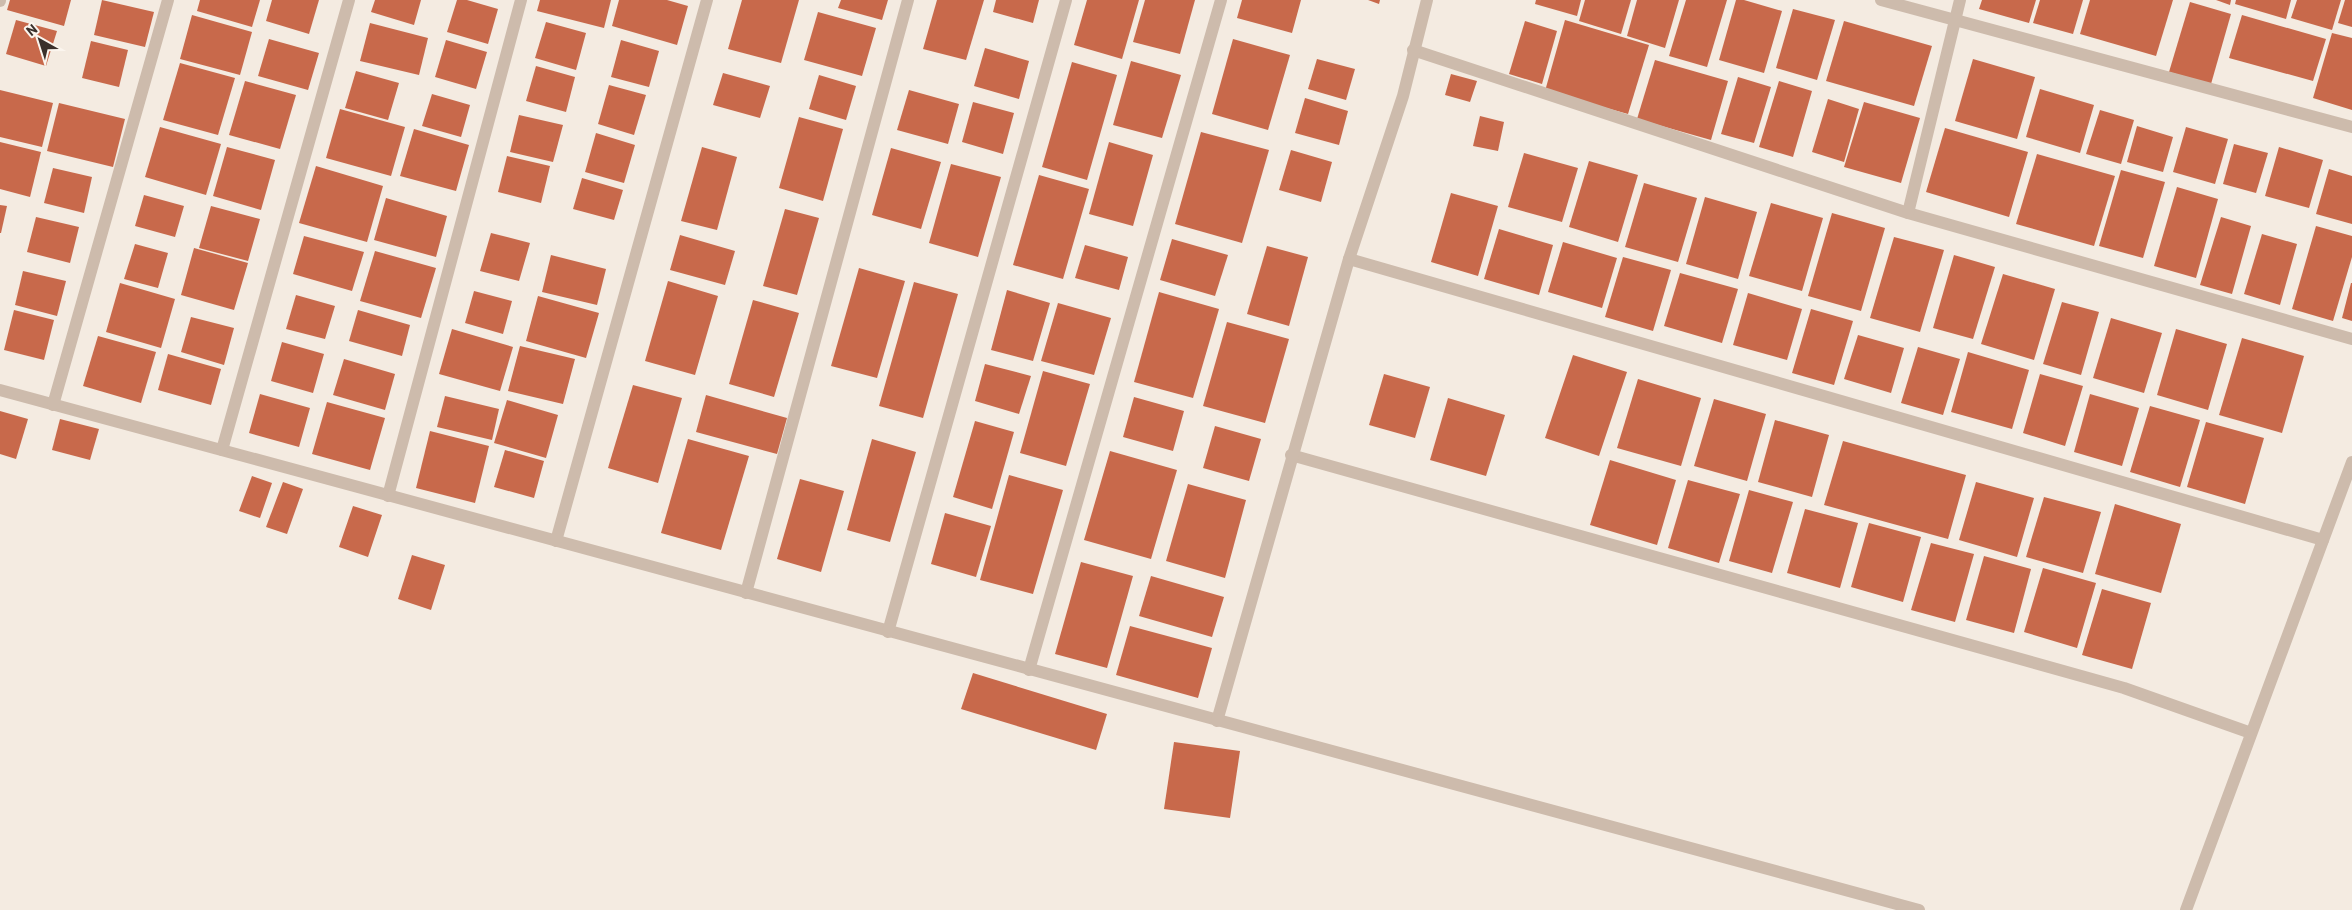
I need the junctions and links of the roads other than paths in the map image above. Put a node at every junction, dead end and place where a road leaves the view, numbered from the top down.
1 (168, 0) edge
2 (349, 0) edge
3 (521, 0) edge
4 (707, 0) edge
5 (908, 0) edge
6 (1066, 0) edge
7 (1221, 0) edge
8 (1428, 0) edge
9 (1881, 0) edge
10 (1960, 0) edge
11 (1955, 20) junction
12 (1413, 50) junction
13 (2352, 127) edge
14 (1908, 213) junction
15 (1349, 259) junction
16 (2352, 340) edge
17 (0, 390) edge
18 (53, 405) junction
19 (222, 450) junction
20 (1291, 455) junction
21 (2352, 462) edge
22 (388, 496) junction
23 (2323, 540) junction
24 (556, 542) junction
25 (746, 593) junction
26 (888, 632) junction
27 (1029, 670) junction
28 (1216, 721) junction
29 (2251, 734) junction
30 (1919, 910) edge
31 (2186, 910) edge

1 - 18 street
2 - 19 street
3 - 22 street
4 - 24 street
5 - 25 street
6 - 26 street
7 - 27 street
8 - 12 street
9 - 11 street
10 - 11 street
11 - 13 street
11 - 14 street
12 - 14 street
12 - 15 street
14 - 16 street
15 - 20 street
15 - 23 street
17 - 18 street
18 - 19 street
19 - 22 street
20 - 28 street
20 - 29 street
21 - 23 street
22 - 24 street
23 - 29 street
24 - 25 street
25 - 26 street
26 - 27 street
27 - 28 street
28 - 30 street
29 - 31 street

